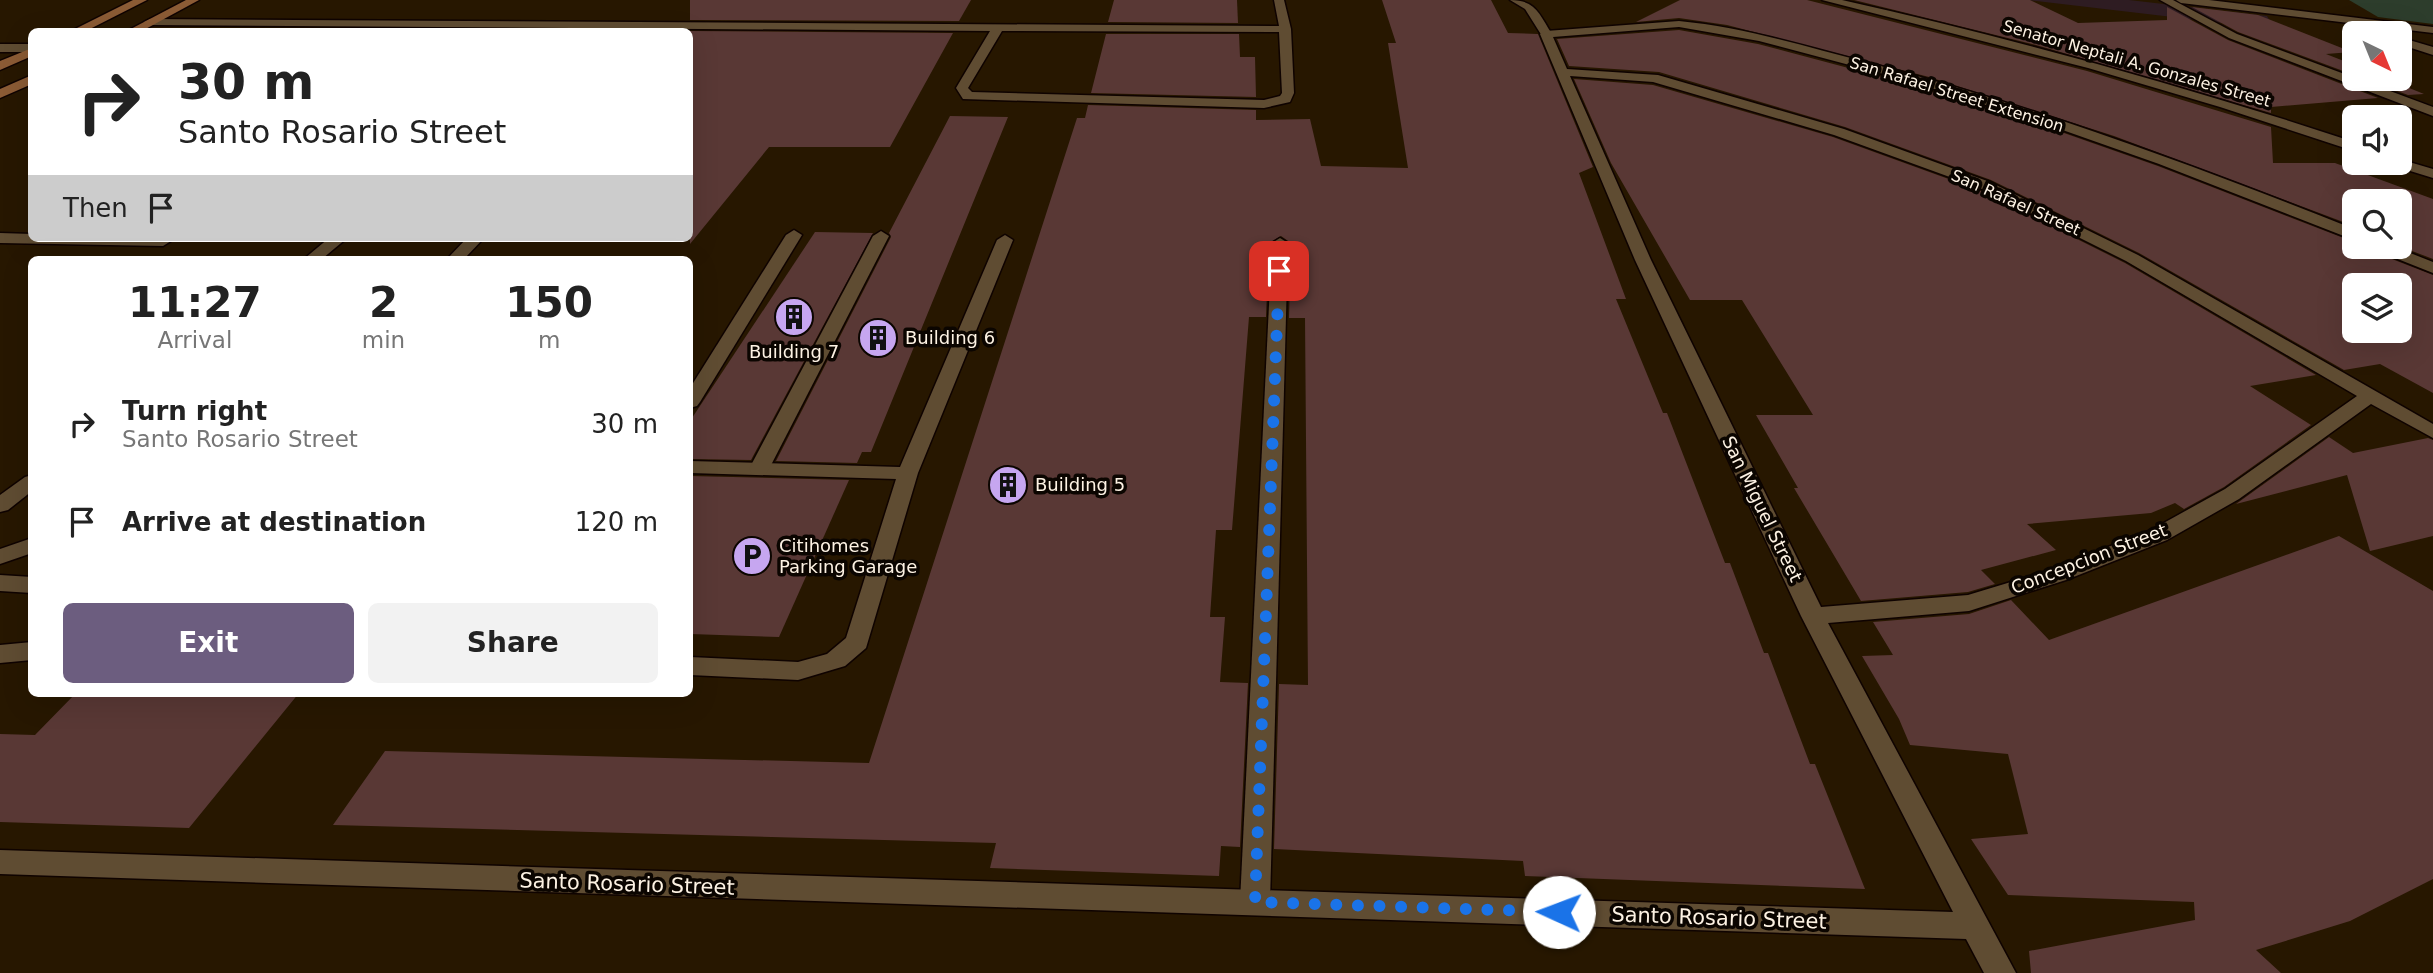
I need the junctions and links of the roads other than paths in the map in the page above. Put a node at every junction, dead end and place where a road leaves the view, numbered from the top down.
1 (142, 0) edge
2 (194, 0) edge
3 (1279, 0) edge
4 (1515, 0) edge
5 (1827, 0) edge
6 (2165, 0) edge
7 (2181, 0) edge
8 (2337, 18) junction
9 (2346, 21) edge
10 (150, 22) junction
11 (82, 28) edge
12 (138, 28) edge
13 (997, 29) junction
14 (1285, 29) junction
15 (2433, 30) edge
16 (1546, 34) junction
17 (2412, 44) edge
18 (0, 48) edge
19 (28, 50) edge
20 (2433, 51) edge
21 (28, 52) edge
22 (0, 66) edge
23 (1561, 72) junction
24 (28, 81) edge
25 (0, 94) edge
26 (2433, 112) edge
27 (2342, 143) edge
28 (2412, 167) edge
29 (2433, 174) edge
30 (2342, 230) edge
31 (794, 235) dead end
32 (881, 236) dead end
33 (0, 238) edge
34 (28, 239) edge
35 (1005, 240) dead end
36 (334, 242) edge
37 (472, 242) edge
38 (1280, 243) dead end
39 (316, 256) edge
40 (459, 256) edge
41 (2411, 259) edge
42 (2433, 268) edge
43 (2370, 396) junction
44 (693, 397) edge
45 (2433, 432) edge
46 (693, 467) edge
47 (759, 468) junction
48 (908, 473) junction
49 (28, 484) edge
50 (0, 505) edge
51 (28, 546) edge
52 (0, 557) edge
53 (0, 583) edge
54 (28, 585) edge
55 (1813, 616) junction
56 (28, 651) edge
57 (0, 654) edge
58 (693, 666) edge
59 (0, 862) edge
60 (1255, 902) junction
61 (1974, 926) junction
62 (2000, 973) edge

1 - 11 main road
2 - 10 main road
3 - 14 street
4 - 16 street, San Miguel Street
5 - 27 street, Senator Neptali A. Gonzales Street
6 - 26 street
7 - 8 street
8 - 9 street
8 - 15 street
10 - 12 main road
10 - 13 street
13 - 14 street
13 - 14 street
16 - 23 street, San Miguel Street
16 - 30 street, San Rafael Street Extension
17 - 20 street
18 - 19 street
21 - 22 main road
23 - 43 street, San Rafael Street
23 - 55 street, San Miguel Street
24 - 25 main road
28 - 29 street
31 - 44 street
32 - 47 street
33 - 34 street
35 - 48 street
36 - 39 street
37 - 40 street
38 - 60 street
41 - 42 street
43 - 45 street, San Rafael Street
43 - 55 street, Concepcion Street
46 - 47 street
47 - 48 street
48 - 58 street
49 - 50 street
51 - 52 street
53 - 54 street
55 - 61 street, San Miguel Street
56 - 57 street
59 - 60 street, Santo Rosario Street
60 - 61 street, Santo Rosario Street
61 - 62 street, San Miguel Street

